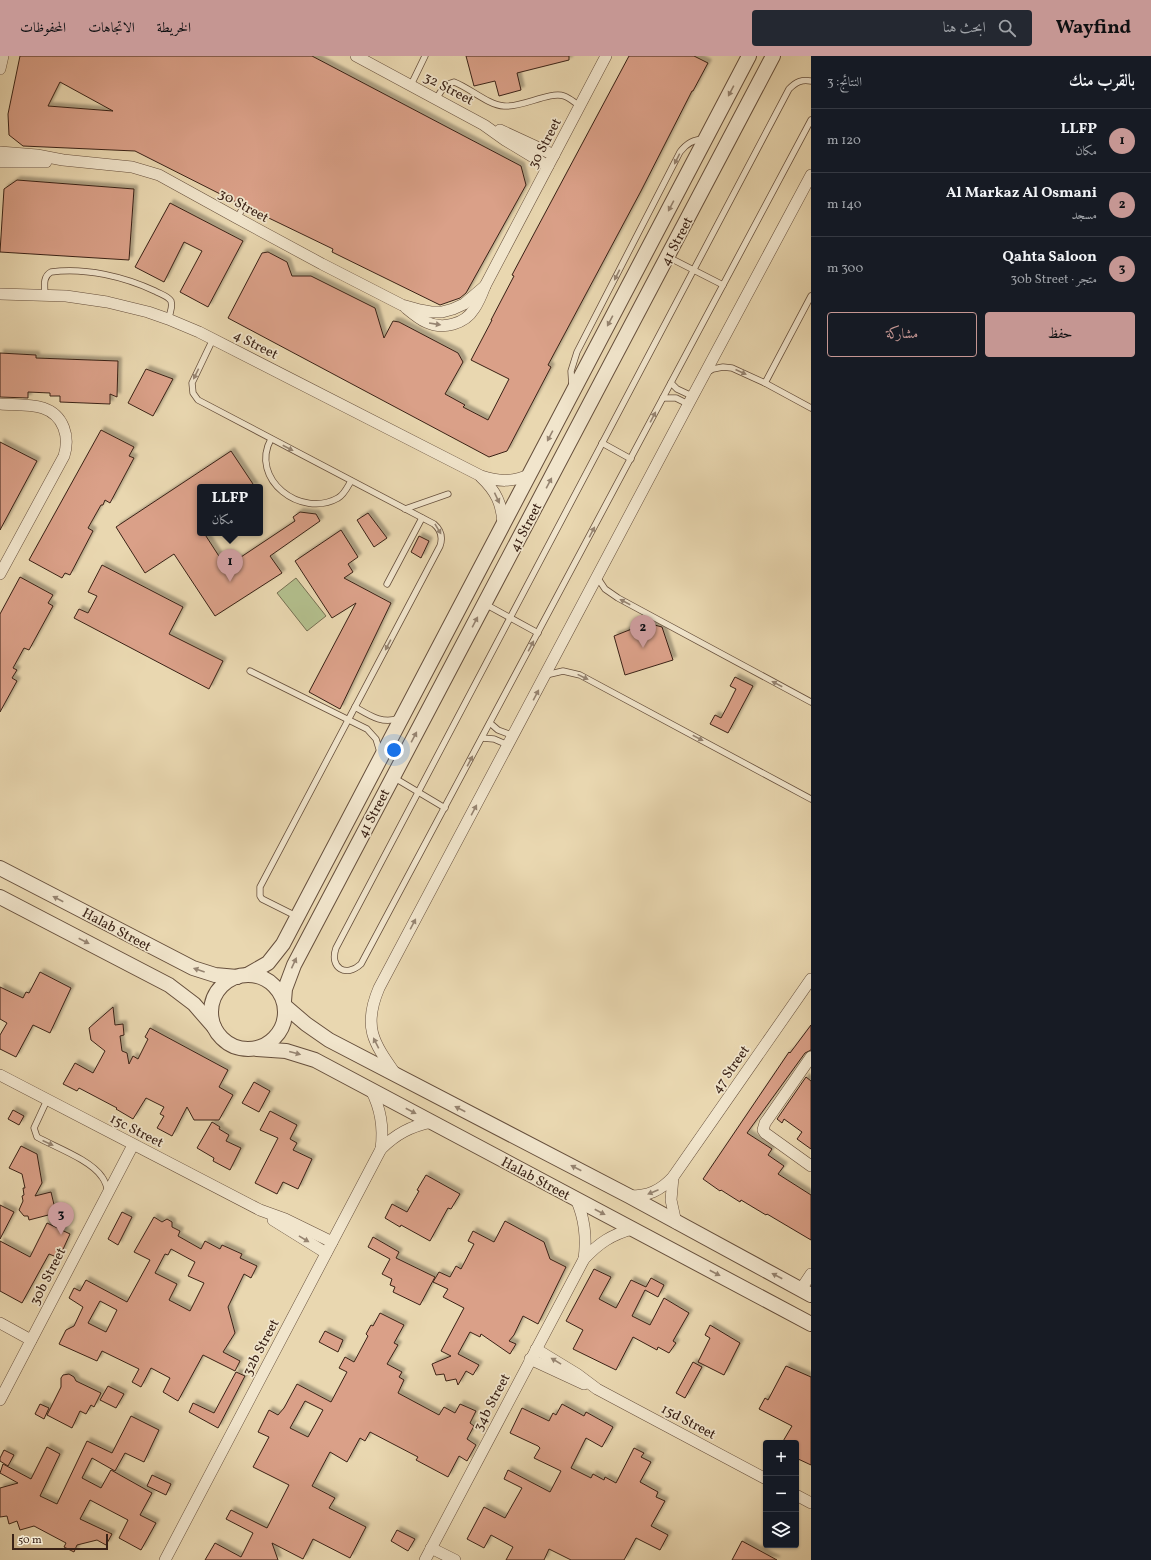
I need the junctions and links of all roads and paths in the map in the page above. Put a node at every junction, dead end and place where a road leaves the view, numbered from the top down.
1 (3, 56) edge
2 (356, 56) edge
3 (425, 56) edge
4 (606, 56) edge
5 (749, 56) edge
6 (773, 56) edge
7 (0, 70) edge
8 (811, 81) edge
9 (411, 85) junction
10 (436, 99) junction
11 (580, 106) junction
12 (811, 120) edge
13 (484, 124) junction
14 (0, 152) edge
15 (554, 155) junction
16 (63, 160) junction
17 (0, 162) edge
18 (548, 166) junction
19 (811, 175) edge
20 (243, 206) dead end
21 (238, 216) junction
22 (668, 256) junction
23 (694, 270) junction
24 (723, 285) junction
25 (0, 294) edge
26 (45, 296) junction
27 (811, 296) edge
28 (168, 319) junction
29 (213, 339) junction
30 (704, 374) junction
31 (671, 383) junction
32 (765, 383) junction
33 (663, 398) junction
34 (690, 400) junction
35 (0, 404) edge
36 (811, 408) edge
37 (271, 439) junction
38 (602, 443) junction
39 (631, 459) junction
40 (529, 475) junction
41 (481, 476) junction
42 (351, 481) junction
43 (448, 494) dead end
44 (405, 509) junction
45 (422, 518) junction
46 (503, 524) junction
47 (0, 574) edge
48 (597, 576) junction
49 (387, 584) dead end
50 (485, 604) junction
51 (510, 618) junction
52 (538, 633) junction
53 (250, 671) dead end
54 (546, 675) junction
55 (811, 702) edge
56 (355, 707) junction
57 (403, 716) junction
58 (348, 720) junction
59 (490, 723) junction
60 (482, 738) junction
61 (511, 741) junction
62 (380, 760) junction
63 (392, 777) junction
64 (418, 792) junction
65 (811, 799) edge
66 (445, 808) junction
67 (0, 868) edge
68 (0, 897) edge
69 (298, 917) junction
70 (242, 976) junction
71 (811, 979) edge
72 (285, 1003) junction
73 (214, 1027) junction
74 (257, 1049) junction
75 (811, 1057) edge
76 (807, 1072) edge
77 (0, 1076) edge
78 (397, 1076) junction
79 (371, 1090) junction
80 (47, 1100) junction
81 (432, 1122) junction
82 (132, 1145) junction
83 (381, 1149) junction
84 (811, 1166) edge
85 (673, 1177) junction
86 (108, 1192) junction
87 (629, 1196) junction
88 (576, 1199) junction
89 (260, 1210) junction
90 (676, 1223) junction
91 (632, 1229) junction
92 (332, 1242) junction
93 (326, 1252) junction
94 (584, 1259) junction
95 (811, 1274) edge
96 (806, 1292) edge
97 (0, 1323) edge
98 (811, 1324) edge
99 (31, 1340) junction
100 (536, 1349) junction
101 (530, 1359) junction
102 (598, 1389) junction
103 (0, 1400) edge
104 (763, 1477) edge
105 (799, 1497) edge
106 (811, 1503) edge
107 (431, 1548) junction
108 (165, 1560) edge
109 (425, 1560) edge
110 (455, 1560) edge

1 - 7 street
2 - 9 street, 32 Street
3 - 9 lane
4 - 11 street, 30 Street
5 -> 40 street, 41 Street
6 - 22 street, 41 Street
8 - 23 lane
9 - 10 street, 32 Street
10 - 11 lane
10 - 13 street, 32 Street
11 - 15 street, 30 Street
12 - 24 lane
13 - 15 street, 32 Street
13 - 18 street, 32 Street
14 - 16 street, 30 Street
15 - 18 street, 30 Street
16 - 17 street, 30 Street
16 - 21 street, 30 Street
18 - 21 street, 30 Street
19 - 30 street
20 - 21 lane
22 - 23 lane
50 -> 22 street, 41 Street
23 - 24 lane
23 - 38 lane
24 - 31 lane
25 - 26 street, 4 Street
26 - 28 street, 4 Street
26 - 28 lane
27 - 32 lane
28 - 29 street, 4 Street
29 -> 37 lane
29 - 41 street, 4 Street
30 -> 32 lane
30 - 34 street
31 - 33 lane
31 - 34 lane
32 - 36 lane
33 - 34 lane
39 -> 33 lane
34 - 48 street
35 - 47 street
37 -> 42 lane
37 - 42 lane
38 - 39 lane
38 - 51 lane
52 -> 39 lane
40 - 41 street, 4 Street
40 - 46 street, 41 Street
41 -> 46 street, 4 Street
42 - 44 lane
43 - 44 lane
44 - 45 lane
45 - 49 lane
45 -> 56 lane
46 - 57 street, 41 Street
48 - 54 street
55 -> 48 lane
50 - 51 lane
63 -> 50 street, 41 Street
51 - 52 lane
51 - 64 lane
59 -> 52 lane
53 - 58 lane
61 -> 54 street
54 -> 65 lane
56 - 57 lane
56 - 58 lane
57 - 62 street, 41 Street
58 - 62 lane
58 - 69 lane
59 - 60 lane
59 - 61 lane
60 - 61 lane
66 -> 60 lane
78 -> 61 street
62 - 69 street, 41 Street
63 - 64 lane
72 -> 63 street, 41 Street
64 - 66 lane
64 - 66 lane
70 -> 67 street, Halab Street
68 -> 73 street, Halab Street
69 - 70 street, 41 Street
70 - 72 street
70 - 73 street
71 - 85 street, 47 Street
72 - 74 street
72 - 78 street, Halab Street
73 - 74 street
74 -> 79 street, Halab Street
75 - 76 street
76 - 84 street
77 - 80 street, 15c Street
87 -> 78 street, Halab Street
79 -> 81 street, Halab Street
79 - 83 street, 32b Street
80 - 82 street, 15c Street
80 -> 86 lane
81 - 83 street, 32b Street
81 - 88 street, Halab Street
82 - 86 street, 30b Street
82 - 89 street, 15c Street
83 - 92 street, 32b Street
85 -> 87 street, 47 Street
85 - 90 street, 47 Street
86 - 99 street, 30b Street
87 - 90 street, Halab Street
88 -> 91 street, Halab Street
88 - 94 street, 34b Street
89 - 92 street, 15c Street
89 -> 93 street, 15c Street
96 -> 90 street, Halab Street
91 - 94 street, 34b Street
91 -> 98 street, Halab Street
92 - 93 street, 32b Street
93 - 108 street, 32b Street
94 - 100 street, 34b Street
95 - 96 street
97 - 99 street
99 - 103 street, 30b Street
100 - 101 street, 34b Street
102 -> 100 street, 15d Street
101 - 102 street, 15d Street
101 - 107 street, 34b Street
102 - 104 street, 15d Street
105 - 106 street
107 - 109 street, 34b Street
107 - 110 street

